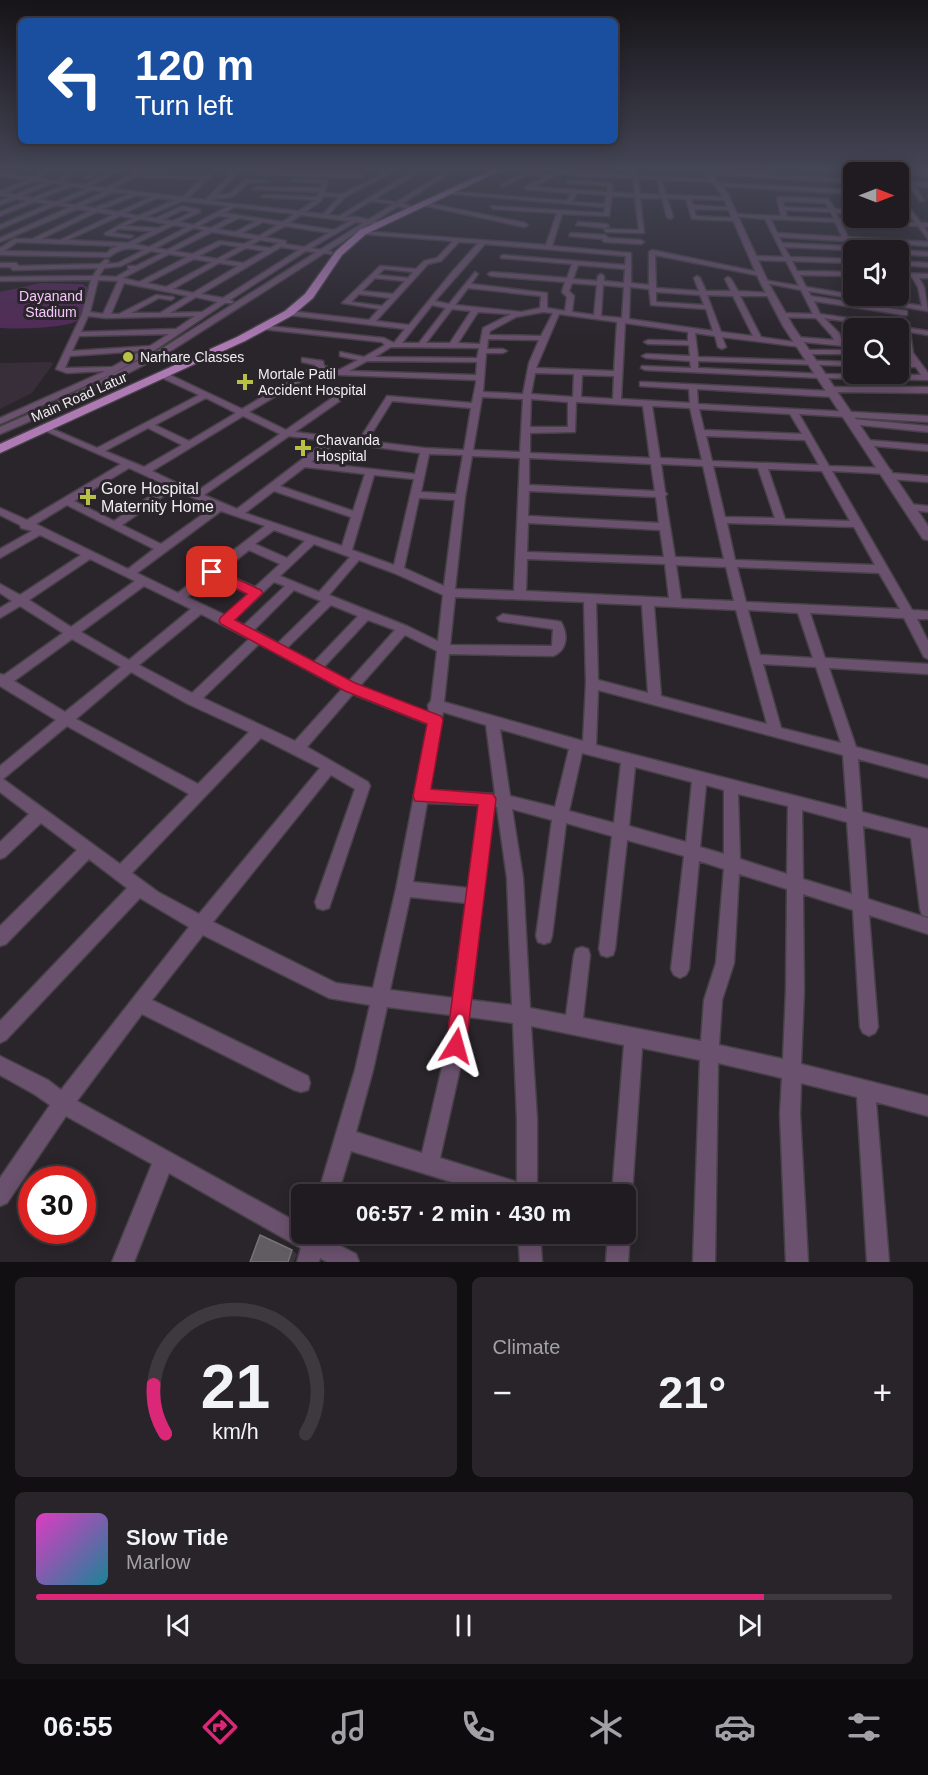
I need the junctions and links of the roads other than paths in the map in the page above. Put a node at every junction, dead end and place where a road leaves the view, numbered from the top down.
1 (29, 227) edge
2 (62, 227) edge
3 (92, 227) edge
4 (117, 227) joint
5 (169, 227) edge
6 (191, 227) edge
7 (197, 227) edge
8 (219, 227) edge
9 (250, 227) edge
10 (279, 227) edge
11 (299, 227) edge
12 (313, 227) edge
13 (352, 227) edge
14 (362, 227) edge
15 (524, 227) edge
16 (555, 227) edge
17 (584, 227) edge
18 (606, 227) edge
19 (642, 227) edge
20 (738, 227) edge
21 (771, 227) edge
22 (811, 227) edge
23 (840, 227) edge
24 (863, 228) edge
25 (310, 229) junction
26 (213, 230) junction
27 (411, 230) dead end
28 (158, 231) junction
29 (356, 231) junction
30 (337, 232) junction
31 (302, 233) dead end
32 (237, 234) junction
33 (571, 235) dead end
34 (775, 235) junction
35 (130, 236) dead end
36 (198, 237) junction
37 (293, 237) dead end
38 (813, 237) junction
39 (260, 238) junction
40 (605, 238) junction
41 (844, 239) junction
42 (0, 240) edge
43 (16, 240) junction
44 (457, 240) junction
45 (870, 240) joint
46 (33, 241) junction
47 (61, 242) junction
48 (222, 242) junction
49 (483, 242) junction
50 (641, 242) dead end
51 (282, 243) junction
52 (909, 243) edge
53 (512, 244) junction
54 (928, 244) edge
55 (129, 245) junction
56 (549, 245) junction
57 (780, 245) junction
58 (245, 246) junction
59 (534, 246) junction
60 (149, 248) junction
61 (560, 248) junction
62 (843, 248) edge
63 (272, 250) junction
64 (584, 250) junction
65 (318, 251) junction
66 (0, 252) edge
67 (169, 252) junction
68 (909, 253) edge
69 (31, 254) junction
70 (928, 254) edge
71 (109, 255) junction
72 (193, 257) junction
73 (503, 257) junction
74 (526, 258) junction
75 (754, 258) junction
76 (788, 259) junction
77 (218, 261) junction
78 (552, 261) junction
79 (843, 261) edge
80 (577, 263) junction
81 (909, 264) edge
82 (0, 265) edge
83 (119, 265) junction
84 (244, 265) junction
85 (423, 265) junction
86 (603, 265) junction
87 (928, 265) edge
88 (15, 266) junction
89 (102, 266) junction
90 (382, 267) junction
91 (628, 267) junction
92 (138, 268) junction
93 (418, 271) junction
94 (794, 273) junction
95 (475, 274) dead end
96 (491, 274) junction
97 (843, 274) edge
98 (373, 276) junction
99 (515, 276) junction
100 (914, 276) junction
101 (928, 276) edge
102 (909, 277) edge
103 (0, 278) edge
104 (95, 278) junction
105 (542, 278) junction
106 (697, 278) dead end
107 (762, 278) junction
108 (728, 279) dead end
109 (119, 280) junction
110 (410, 280) junction
111 (569, 280) junction
112 (217, 282) junction
113 (600, 283) junction
114 (140, 284) junction
115 (227, 284) dead end
116 (626, 285) junction
117 (237, 286) dead end
118 (467, 286) junction
119 (251, 288) junction
120 (481, 288) junction
121 (802, 288) junction
122 (167, 289) junction
123 (491, 289) junction
124 (653, 289) junction
125 (506, 290) junction
126 (517, 291) junction
127 (357, 292) junction
128 (536, 292) junction
129 (183, 293) junction
130 (704, 293) junction
131 (843, 293) edge
132 (736, 294) junction
133 (770, 294) junction
134 (195, 295) junction
135 (394, 296) junction
136 (808, 298) junction
137 (234, 303) junction
138 (430, 303) junction
139 (451, 306) junction
140 (898, 306) edge
141 (709, 307) junction
142 (384, 308) junction
143 (903, 308) junction
144 (927, 308) edge
145 (543, 309) junction
146 (475, 310) junction
147 (486, 310) junction
148 (557, 312) junction
149 (289, 313) junction
150 (517, 313) junction
151 (568, 313) junction
152 (86, 314) junction
153 (204, 314) junction
154 (217, 314) junction
155 (162, 315) junction
156 (782, 315) junction
157 (106, 316) junction
158 (120, 316) junction
159 (818, 316) junction
160 (597, 317) junction
161 (904, 318) edge
162 (336, 319) junction
163 (623, 320) junction
164 (843, 320) edge
165 (370, 323) junction
166 (687, 326) junction
167 (262, 327) junction
168 (410, 327) junction
169 (185, 330) junction
170 (909, 330) edge
171 (717, 332) junction
172 (124, 333) junction
173 (928, 333) edge
174 (78, 334) junction
175 (322, 334) junction
176 (747, 337) junction
177 (514, 338) junction
178 (544, 338) junction
179 (758, 339) junction
180 (648, 342) dead end
181 (692, 344) junction
182 (839, 344) junction
183 (393, 345) junction
184 (421, 345) junction
185 (453, 345) junction
186 (801, 345) junction
187 (843, 346) edge
188 (722, 347) dead end
189 (155, 348) junction
190 (482, 348) junction
191 (751, 348) dead end
192 (843, 349) edge
193 (119, 350) junction
194 (503, 351) dead end
195 (909, 352) edge
196 (67, 354) junction
197 (343, 354) dead end
198 (646, 356) dead end
199 (694, 359) junction
200 (305, 360) dead end
201 (364, 360) junction
202 (814, 364) junction
203 (843, 364) edge
204 (319, 367) junction
205 (117, 368) junction
206 (645, 368) dead end
207 (909, 368) edge
208 (531, 370) junction
209 (696, 371) junction
210 (578, 372) junction
211 (925, 372) edge
212 (340, 373) junction
213 (617, 374) junction
214 (163, 375) junction
215 (822, 376) junction
216 (480, 378) junction
217 (643, 384) dead end
218 (696, 386) junction
219 (351, 389) dead end
220 (928, 390) edge
221 (832, 392) junction
222 (478, 394) junction
223 (206, 395) junction
224 (527, 396) junction
225 (574, 399) junction
226 (617, 401) junction
227 (647, 403) junction
228 (694, 405) junction
229 (476, 406) junction
230 (43, 409) junction
231 (793, 411) junction
232 (241, 412) junction
233 (846, 413) junction
234 (928, 419) edge
235 (853, 422) junction
236 (0, 423) edge
237 (148, 425) junction
238 (45, 429) junction
239 (928, 429) edge
240 (525, 430) junction
241 (0, 431) edge
242 (286, 433) junction
243 (701, 433) junction
244 (808, 437) junction
245 (334, 439) junction
246 (362, 442) junction
247 (0, 443) edge
248 (867, 443) junction
249 (188, 444) junction
250 (928, 448) edge
251 (0, 449) edge
252 (98, 451) junction
253 (425, 451) junction
254 (468, 453) junction
255 (524, 456) junction
256 (657, 462) junction
257 (129, 464) junction
258 (303, 464) junction
259 (708, 464) junction
260 (762, 466) junction
261 (826, 469) junction
262 (145, 471) junction
263 (370, 472) junction
264 (889, 473) junction
265 (418, 477) junction
266 (928, 479) edge
267 (174, 485) junction
268 (272, 487) junction
269 (524, 489) junction
270 (662, 494) junction
271 (414, 495) junction
272 (196, 496) junction
273 (460, 497) junction
274 (67, 501) junction
275 (220, 507) junction
276 (909, 507) junction
277 (928, 509) edge
278 (0, 511) edge
279 (237, 514) junction
280 (357, 516) junction
281 (522, 519) junction
282 (721, 520) junction
283 (781, 522) junction
284 (857, 524) junction
285 (115, 525) junction
286 (25, 526) junction
287 (271, 527) junction
288 (666, 527) junction
289 (39, 531) junction
290 (928, 536) edge
291 (312, 540) junction
292 (247, 545) junction
293 (162, 549) junction
294 (0, 554) edge
295 (90, 554) junction
296 (352, 554) junction
297 (520, 555) junction
298 (671, 561) junction
299 (289, 563) junction
300 (731, 563) junction
301 (882, 569) junction
302 (398, 570) junction
303 (212, 572) junction
304 (129, 573) junction
305 (274, 578) junction
306 (144, 580) junction
307 (293, 585) junction
308 (0, 588) edge
309 (257, 593) junction
310 (450, 593) junction
311 (520, 595) junction
312 (180, 598) junction
313 (325, 598) junction
314 (590, 599) junction
315 (20, 600) junction
316 (648, 602) junction
317 (676, 604) junction
318 (741, 607) junction
319 (200, 608) junction
320 (803, 610) junction
321 (0, 614) edge
322 (366, 614) junction
323 (908, 614) junction
324 (928, 615) edge
325 (503, 618) dead end
326 (226, 621) junction
327 (403, 629) junction
328 (71, 633) junction
329 (252, 634) junction
330 (279, 648) junction
331 (442, 648) junction
332 (928, 654) edge
333 (756, 659) junction
334 (820, 662) junction
335 (130, 666) junction
336 (316, 668) junction
337 (928, 669) edge
338 (2, 680) edge
339 (592, 683) junction
340 (350, 687) junction
341 (655, 699) junction
342 (193, 700) junction
343 (435, 713) junction
344 (65, 719) junction
345 (492, 722) junction
346 (775, 730) junction
347 (259, 731) junction
348 (583, 746) junction
349 (297, 748) junction
350 (850, 751) junction
351 (629, 758) junction
352 (329, 767) junction
353 (928, 772) edge
354 (0, 774) edge
355 (700, 777) junction
356 (0, 784) edge
357 (731, 785) junction
358 (200, 792) junction
359 (421, 796) junction
360 (496, 800) junction
361 (795, 802) junction
362 (40, 814) junction
363 (560, 816) junction
364 (854, 817) junction
365 (620, 832) junction
366 (923, 835) edge
367 (88, 850) junction
368 (0, 852) edge
369 (692, 852) junction
370 (732, 865) junction
371 (121, 874) junction
372 (794, 884) junction
373 (139, 887) junction
374 (404, 889) junction
375 (476, 896) junction
376 (323, 902) dead end
377 (861, 905) junction
378 (928, 909) edge
379 (200, 924) junction
380 (928, 926) edge
381 (544, 936) dead end
382 (0, 938) edge
383 (607, 949) dead end
384 (582, 955) dead end
385 (680, 969) dead end
386 (380, 997) junction
387 (139, 1003) junction
388 (461, 1007) junction
389 (521, 1015) junction
390 (573, 1026) junction
391 (869, 1027) dead end
392 (0, 1034) edge
393 (634, 1037) junction
394 (710, 1053) junction
395 (0, 1065) edge
396 (794, 1071) junction
397 (301, 1083) dead end
398 (866, 1090) junction
399 (62, 1103) junction
400 (928, 1106) edge
401 (345, 1139) junction
402 (164, 1160) junction
403 (429, 1164) junction
404 (331, 1184) edge
405 (493, 1184) edge
406 (525, 1184) edge
407 (623, 1184) edge
408 (0, 1196) edge
409 (530, 1244) edge
410 (618, 1244) edge
411 (312, 1246) edge
412 (123, 1262) edge
413 (348, 1262) edge
414 (531, 1262) edge
415 (616, 1262) edge
416 (704, 1262) edge
417 (797, 1262) edge
418 (878, 1262) edge

1 - 42 street
2 - 46 street
3 - 47 street
4 - 28 street
4 - 35 street
5 - 28 street
6 - 60 street
7 - 26 street
8 - 26 street
9 - 32 street
10 - 39 street
11 - 25 street
12 - 25 street
13 - 30 street
14 - 29 main road, Main Road Latur
15 - 56 street
16 - 56 street
17 - 40 street
18 - 40 street
19 - 40 street
20 - 75 street
21 - 34 street
22 - 38 street
23 - 41 street
24 - 45 street
25 - 30 street
25 - 31 street
26 - 32 street
26 - 36 street
27 - 44 street
28 - 55 street
29 - 44 street
29 - 65 main road, Main Road Latur
29 - 65 street
29 - 149 main road, Main Road Latur
30 - 65 street
32 - 39 street
32 - 48 street
33 - 40 street
34 - 38 street
34 - 57 street
36 - 48 street
36 - 67 street
37 - 51 street
38 - 41 street
39 - 51 street
39 - 58 street
40 - 50 street
40 - 64 street
40 - 86 street
40 - 91 street
41 - 45 street
42 - 43 street
43 - 46 street
43 - 66 street
44 - 49 street
44 - 85 street
46 - 47 street
47 - 55 street
48 - 58 street
48 - 72 street
49 - 53 street
49 - 138 street
51 - 63 street
51 - 65 street
52 - 54 street
53 - 59 street
53 - 73 street
55 - 60 street
55 - 71 street
56 - 59 street
56 - 61 street
57 - 62 street
57 - 76 street
58 - 63 street
58 - 77 street
59 - 74 street
60 - 67 street
60 - 83 street
61 - 64 street
61 - 78 street
63 - 84 street
64 - 80 street
65 - 119 street
65 - 137 street
65 - 247 main road, Main Road Latur
66 - 69 street
67 - 72 street
67 - 92 street
68 - 70 street
69 - 71 street
69 - 88 street
71 - 89 street
72 - 77 street
72 - 114 street
73 - 74 street
73 - 96 street
74 - 78 street
74 - 99 street
75 - 76 street
75 - 107 street
76 - 79 street
76 - 94 street
77 - 84 street
77 - 122 street
78 - 80 street
78 - 105 street
80 - 86 street
80 - 111 street
81 - 87 street
82 - 88 street
83 - 89 street
83 - 92 street
84 - 112 street
85 - 90 street
85 - 93 street
86 - 91 street
86 - 113 street
88 - 89 street
88 - 103 street
89 - 104 street
90 - 93 street
90 - 98 street
91 - 116 street
92 - 109 street
93 - 110 street
94 - 97 street
94 - 121 street
95 - 118 street
96 - 99 street
96 - 120 street
98 - 110 street
98 - 127 street
99 - 105 street
99 - 125 street
100 - 101 street
100 - 102 street
100 - 144 street
103 - 104 street
104 - 109 street
104 - 152 street
105 - 111 street
105 - 128 street
106 - 130 street
107 - 121 street
107 - 124 street
107 - 133 street
108 - 132 street
109 - 114 street
109 - 157 street
110 - 135 street
111 - 113 street
111 - 151 street
112 - 115 street
112 - 134 street
113 - 116 street
113 - 160 street
114 - 122 street
116 - 124 street
116 - 163 street
117 - 119 street
118 - 120 street
118 - 139 street
119 - 137 street
120 - 123 street
121 - 131 street
121 - 136 street
122 - 129 street
123 - 125 street
123 - 147 street
124 - 130 street
124 - 141 street
125 - 126 street
126 - 128 street
126 - 150 street
127 - 135 street
127 - 142 street
128 - 145 street
129 - 134 street
129 - 158 street
130 - 132 street
130 - 141 street
132 - 133 street
132 - 179 street
133 - 156 street
134 - 137 street
134 - 155 street
135 - 142 street
136 - 143 street
136 - 159 street
137 - 153 street
137 - 154 street
137 - 230 street
138 - 139 street
138 - 168 street
139 - 146 street
139 - 184 street
140 - 143 street
141 - 171 street
142 - 165 street
143 - 144 street
143 - 161 street
145 - 148 street
145 - 150 street
146 - 147 street
146 - 185 street
147 - 150 street
148 - 151 street
148 - 178 street
149 - 162 street
149 - 167 main road, Main Road Latur
150 - 177 street
150 - 190 street
151 - 160 street
152 - 157 street
152 - 174 street
153 - 154 street
153 - 155 street
153 - 169 street
154 - 169 street
155 - 158 street
156 - 159 street
156 - 186 street
157 - 158 street
159 - 164 street
159 - 182 street
160 - 163 street
162 - 165 street
162 - 175 street
163 - 166 street
163 - 213 street
165 - 168 street
166 - 171 street
166 - 181 street
167 - 175 street
167 - 214 main road, Main Road Latur
168 - 183 street
169 - 172 street
169 - 189 street
170 - 173 street
171 - 176 street
171 - 188 street
172 - 174 street
172 - 193 street
174 - 196 street
175 - 183 street
176 - 179 street
176 - 191 street
177 - 178 street
177 - 190 street
178 - 208 street
179 - 186 street
180 - 181 street
181 - 199 street
182 - 186 street
182 - 187 street
183 - 184 street
183 - 201 street
184 - 185 street
185 - 190 street
186 - 192 street
186 - 202 street
189 - 193 street
189 - 205 street
190 - 194 street
190 - 201 street
190 - 216 street
193 - 196 street
193 - 205 street
195 - 211 street
196 - 205 street
197 - 201 street
198 - 199 street
199 - 202 street
199 - 209 street
200 - 204 street
201 - 212 street
202 - 203 street
202 - 215 street
204 - 212 street
204 - 232 street
205 - 230 street
205 - 236 street
206 - 209 street
207 - 211 street
208 - 210 street
208 - 224 street
209 - 215 street
209 - 218 street
210 - 213 street
210 - 225 street
211 - 215 street
212 - 216 street
213 - 226 street
214 - 223 street
214 - 238 main road, Main Road Latur
215 - 221 street
216 - 222 street
217 - 218 street
218 - 221 street
218 - 228 street
219 - 242 street
220 - 221 street
221 - 233 street
222 - 224 street
222 - 229 street
223 - 232 street
223 - 237 street
224 - 225 street
224 - 240 street
225 - 226 street
225 - 240 street
226 - 227 street
227 - 228 street
227 - 256 street
228 - 231 street
228 - 243 street
229 - 246 street
229 - 254 street
230 - 236 street
230 - 241 street
231 - 233 street
231 - 244 street
232 - 242 street
232 - 249 street
233 - 234 street
233 - 235 street
235 - 239 street
235 - 248 street
237 - 249 street
237 - 252 street
238 - 251 main road, Main Road Latur
238 - 252 street
240 - 255 street
242 - 245 street
242 - 272 street
243 - 244 street
243 - 259 street
244 - 261 street
245 - 246 street
245 - 258 street
246 - 253 street
248 - 250 street
248 - 264 street
249 - 262 street
252 - 257 street
253 - 254 street
253 - 265 street
254 - 255 street
254 - 273 street
255 - 256 street
255 - 269 street
256 - 259 street
256 - 270 street
257 - 262 street
257 - 274 street
258 - 263 street
258 - 268 street
259 - 260 street
259 - 282 street
260 - 261 street
260 - 283 street
261 - 264 street
261 - 284 street
262 - 267 street
263 - 265 street
263 - 280 street
264 - 266 street
264 - 276 street
265 - 271 street
267 - 272 street
267 - 285 street
268 - 279 street
268 - 280 street
269 - 270 street
269 - 281 street
270 - 288 street
271 - 273 street
271 - 302 street
272 - 275 street
273 - 310 street
274 - 285 street
274 - 286 street
275 - 279 street
275 - 293 street
276 - 277 street
276 - 290 street
278 - 286 street
279 - 287 street
280 - 296 street
281 - 288 street
281 - 297 street
282 - 283 street
282 - 300 street
283 - 284 street
284 - 301 street
285 - 293 street
286 - 289 street
287 - 291 street
287 - 292 street
288 - 298 street
289 - 294 street
289 - 295 street
291 - 296 street
291 - 299 street
292 - 299 street
292 - 303 street
293 - 304 street
295 - 304 street
295 - 315 street
296 - 302 street
296 - 313 street
297 - 298 street
297 - 311 street
298 - 300 street
298 - 317 street
299 - 305 street
300 - 301 street
300 - 318 street
301 - 323 street
302 - 310 street
303 - 309 street
303 - 312 street
304 - 306 street
305 - 307 street
305 - 309 street
306 - 312 street
306 - 328 street
307 - 313 street
307 - 329 street
308 - 315 street
309 - 326 street
310 - 311 street
310 - 331 street
311 - 314 street
312 - 319 street
313 - 322 street
313 - 330 street
314 - 316 street
314 - 339 street
315 - 321 street
315 - 328 street
316 - 317 street
316 - 341 street
317 - 318 street
318 - 320 street
318 - 333 street
319 - 326 street
319 - 335 street
320 - 323 street
320 - 334 street
322 - 327 street
322 - 336 street
323 - 324 street
323 - 332 street
325 - 331 street
326 - 329 street
327 - 331 street
327 - 340 street
328 - 335 street
328 - 338 street
329 - 330 street
329 - 342 street
330 - 336 street
331 - 343 street
333 - 334 street
333 - 346 street
334 - 337 street
334 - 350 street
335 - 342 street
335 - 344 street
336 - 340 street
338 - 344 street
339 - 341 street
339 - 348 street
340 - 343 street
340 - 349 street
341 - 346 street
342 - 347 street
343 - 345 street
343 - 359 street
344 - 354 street
344 - 358 street
345 - 348 street
345 - 360 street
346 - 350 street
347 - 349 street
347 - 358 street
348 - 351 street
348 - 363 street
349 - 352 street
350 - 353 street
350 - 364 street
351 - 355 street
351 - 365 street
352 - 376 street
352 - 379 street
355 - 357 street
355 - 369 street
356 - 362 street
357 - 361 street
357 - 370 street
358 - 371 street
359 - 360 street
359 - 374 street
360 - 363 street
360 - 375 street
360 - 389 street
361 - 364 street
361 - 372 street
362 - 367 street
362 - 368 street
363 - 365 street
363 - 381 street
364 - 366 street
364 - 377 street
365 - 369 street
365 - 383 street
366 - 378 street
367 - 371 street
367 - 382 street
369 - 370 street
369 - 385 street
370 - 372 street
370 - 394 street
371 - 373 street
372 - 377 street
372 - 396 street
373 - 379 street
373 - 392 street
374 - 375 street
374 - 386 street
375 - 388 street
377 - 380 street
377 - 391 street
379 - 386 street
379 - 387 street
384 - 390 street
386 - 388 street
386 - 401 street
387 - 397 street
387 - 399 street
388 - 389 street
388 - 403 street
389 - 390 street
389 - 406 street
390 - 393 street
393 - 394 street
393 - 407 street
394 - 396 street
394 - 416 street
395 - 399 street
396 - 398 street
396 - 417 street
398 - 400 street
398 - 418 street
399 - 402 street
399 - 408 street
401 - 403 street
401 - 404 street
402 - 411 street
402 - 412 street
403 - 405 street
409 - 414 street
410 - 415 street
411 - 413 street

